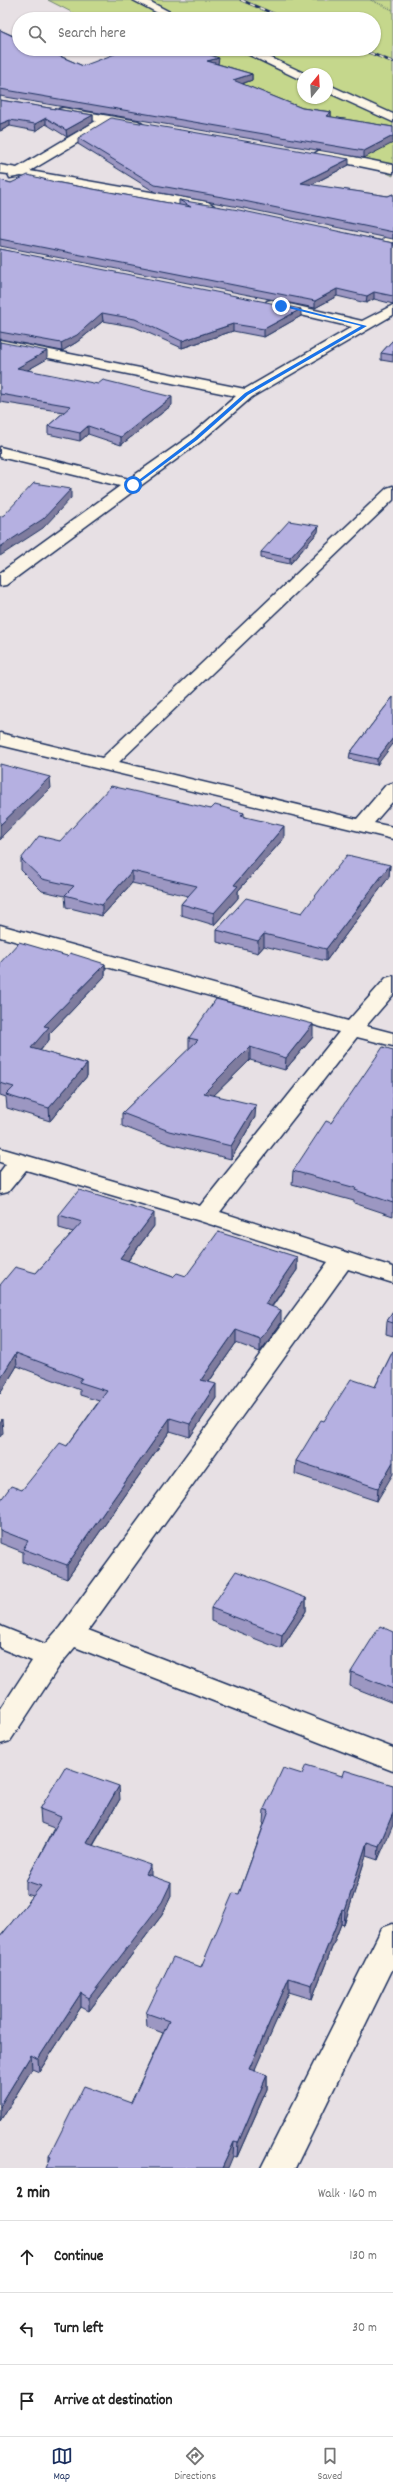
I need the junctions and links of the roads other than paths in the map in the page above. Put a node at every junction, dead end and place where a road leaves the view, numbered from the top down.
1 (138, 0) edge
2 (163, 12) edge
3 (258, 56) edge
4 (297, 74) edge
5 (333, 91) edge
6 (54, 110) edge
7 (393, 118) edge
8 (107, 120) junction
9 (153, 127) edge
10 (305, 152) edge
11 (0, 169) edge
12 (393, 169) edge
13 (20, 172) junction
14 (0, 182) edge
15 (224, 209) edge
16 (371, 240) edge
17 (391, 242) edge
18 (258, 301) edge
19 (393, 309) edge
20 (364, 326) junction
21 (0, 344) edge
22 (247, 394) junction
23 (0, 452) edge
24 (133, 485) junction
25 (393, 491) edge
26 (0, 581) edge
27 (0, 739) edge
28 (106, 764) junction
29 (393, 789) edge
30 (362, 825) junction
31 (393, 832) edge
32 (0, 931) edge
33 (393, 982) edge
34 (352, 1029) junction
35 (393, 1040) edge
36 (10, 1158) edge
37 (0, 1187) edge
38 (206, 1215) junction
39 (343, 1259) junction
40 (393, 1275) edge
41 (70, 1634) junction
42 (0, 1637) edge
43 (50, 1657) junction
44 (0, 1733) edge
45 (393, 1760) edge
46 (393, 1937) edge
47 (278, 2168) edge

1 - 2 street
3 - 4 street
5 - 7 street
6 - 8 street
8 - 9 street
8 - 13 street
10 - 12 street
11 - 13 street
13 - 14 street
13 - 15 street
16 - 17 street
18 - 20 street
19 - 20 street
20 - 22 street
21 - 22 street
22 - 24 street
23 - 24 street
24 - 26 street
25 - 28 street
27 - 28 street
28 - 30 street
29 - 30 street
30 - 31 street
32 - 34 street
33 - 34 street
34 - 35 street
34 - 38 street
36 - 37 street
36 - 38 street
38 - 39 street
39 - 40 street
39 - 41 street
41 - 43 street
41 - 45 street
42 - 43 street
43 - 44 street
46 - 47 street

